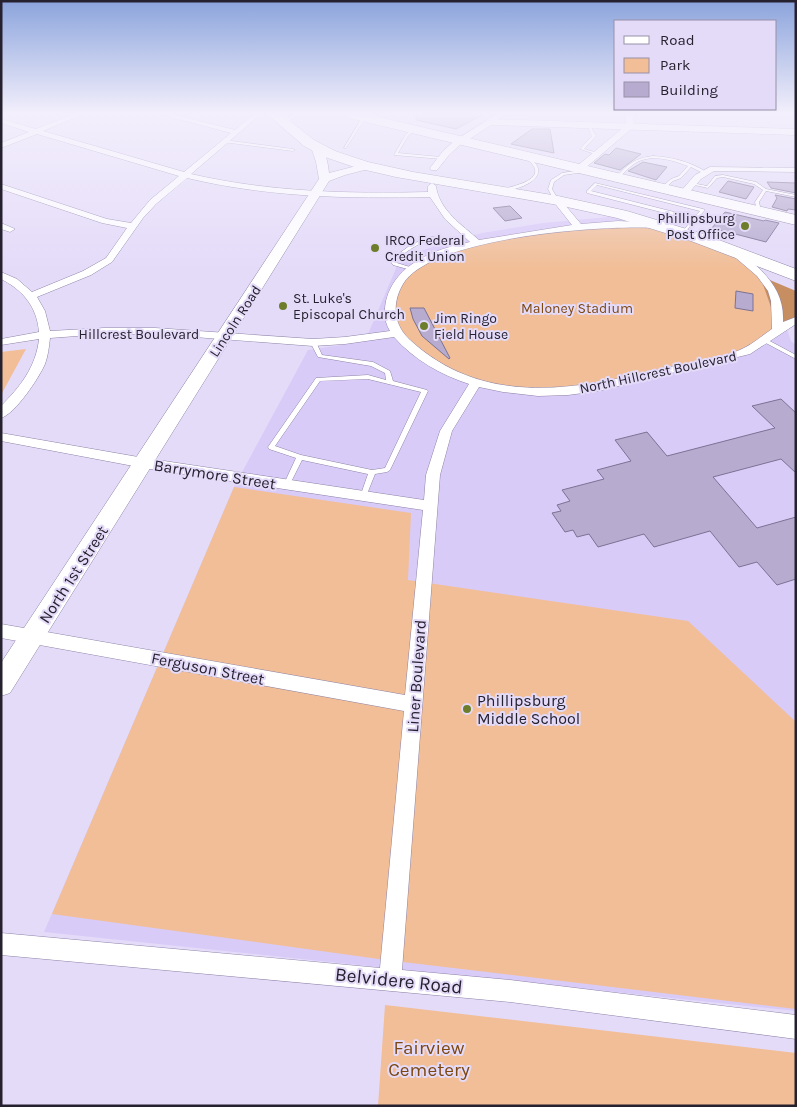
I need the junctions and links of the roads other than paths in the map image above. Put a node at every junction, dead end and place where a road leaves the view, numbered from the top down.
1 (691, 165) edge
2 (155, 166) edge
3 (194, 166) edge
4 (322, 166) edge
5 (368, 166) joint
6 (438, 166) edge
7 (534, 166) edge
8 (567, 166) edge
9 (589, 166) edge
10 (630, 166) edge
11 (692, 166) edge
12 (713, 169) junction
13 (586, 170) junction
14 (796, 170) edge
15 (704, 172) junction
16 (184, 174) junction
17 (434, 174) junction
18 (723, 176) junction
19 (618, 177) junction
20 (1, 186) edge
21 (321, 186) junction
22 (663, 188) junction
23 (688, 188) junction
24 (498, 190) junction
25 (765, 190) junction
26 (432, 194) junction
27 (796, 196) edge
28 (557, 201) junction
29 (759, 211) junction
30 (695, 218) junction
31 (796, 220) edge
32 (661, 225) junction
33 (132, 226) junction
34 (578, 226) junction
35 (684, 232) junction
36 (477, 243) junction
37 (455, 248) junction
38 (732, 250) junction
39 (796, 268) edge
40 (411, 270) junction
41 (1, 275) edge
42 (796, 276) edge
43 (31, 296) junction
44 (796, 320) edge
45 (777, 328) junction
46 (396, 333) junction
47 (46, 336) junction
48 (226, 336) junction
49 (766, 340) junction
50 (1, 342) edge
51 (313, 342) junction
52 (796, 357) edge
53 (476, 382) junction
54 (390, 383) junction
55 (1, 414) edge
56 (1, 438) edge
57 (300, 457) junction
58 (144, 463) junction
59 (372, 472) junction
60 (286, 486) junction
61 (363, 497) junction
62 (429, 506) junction
63 (1, 631) edge
64 (34, 636) junction
65 (1, 685) edge
66 (414, 705) junction
67 (1, 944) edge
68 (390, 979) junction
69 (796, 1027) edge

1 - 22 lane
2 - 16 street
3 - 16 street
4 - 21 main road
5 - 17 highway
5 - 21 main road
6 - 17 street
7 - 24 lane
8 - 13 highway
9 - 13 street
10 - 19 lane
11 - 15 lane
12 - 14 street
12 - 15 street
12 - 18 lane
13 - 19 highway
13 - 28 lane
15 - 23 street
16 - 21 street
16 - 33 street
17 - 24 highway
17 - 26 street
18 - 23 lane
18 - 25 lane
19 - 22 highway
20 - 33 street
21 - 26 street
21 - 48 main road, Lincoln Road
22 - 23 highway
23 - 29 highway
24 - 28 highway
25 - 27 lane
25 - 29 lane
26 - 36 street
28 - 32 highway
28 - 34 street
29 - 31 highway
30 - 30 lane
30 - 35 lane
32 - 34 street
32 - 35 highway
33 - 43 street
34 - 36 street
35 - 38 highway
36 - 37 street
37 - 40 street
37 - 40 lane
38 - 39 highway
38 - 42 highway
38 - 45 street
40 - 46 street
41 - 43 street
43 - 47 street
44 - 45 street, North Hillcrest Boulevard
45 - 49 street, North Hillcrest Boulevard
46 - 51 street, Hillcrest Boulevard
46 - 53 street, North Hillcrest Boulevard
47 - 48 street, Hillcrest Boulevard
47 - 50 street, Hillcrest Boulevard
47 - 55 street
48 - 51 street, Hillcrest Boulevard
48 - 58 main road, Lincoln Road
49 - 52 lane
49 - 53 street, North Hillcrest Boulevard
51 - 54 lane
53 - 62 street, Liner Boulevard
54 - 57 lane
54 - 59 lane
56 - 58 street, Barrymore Street
57 - 59 lane
57 - 60 lane
58 - 60 street, Barrymore Street
58 - 64 main road, North 1st Street
59 - 61 lane
60 - 61 street, Barrymore Street
61 - 62 street, Barrymore Street
62 - 66 street, Liner Boulevard
63 - 64 street, Ferguson Street
64 - 65 main road, North 1st Street
64 - 66 street, Ferguson Street
66 - 68 street, Liner Boulevard
67 - 68 street, Belvidere Road
68 - 69 street, Belvidere Road

